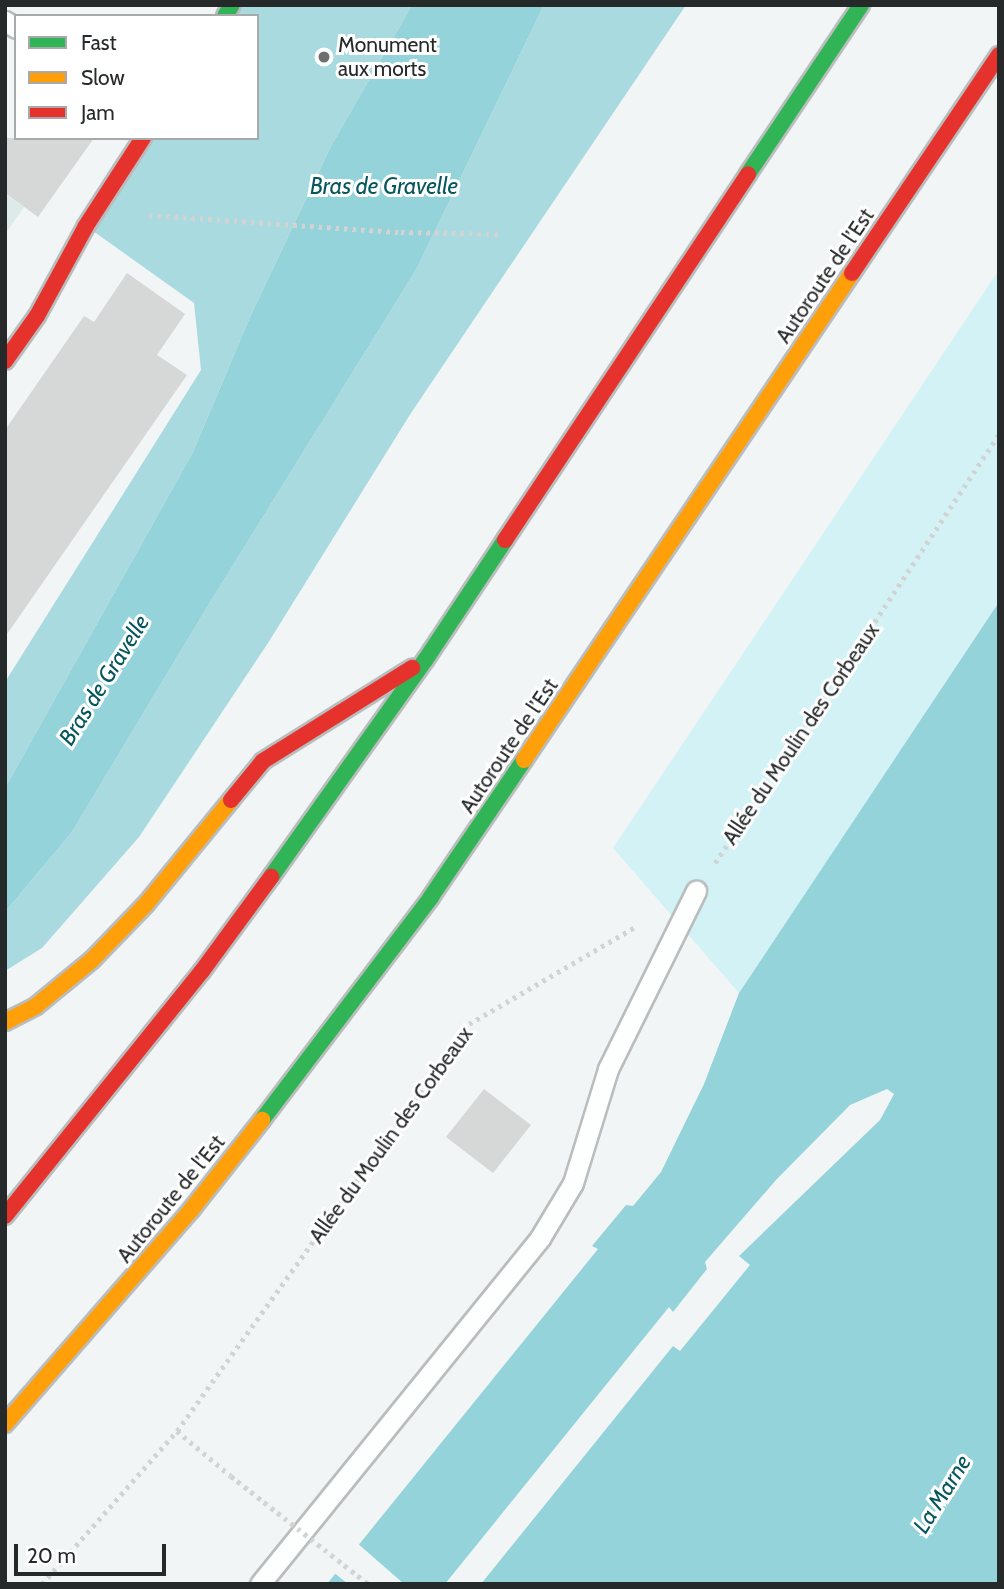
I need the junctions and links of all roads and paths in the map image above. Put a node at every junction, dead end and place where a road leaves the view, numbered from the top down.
1 (861, 5) edge
2 (999, 55) edge
3 (142, 140) edge
4 (96, 212) junction
5 (502, 234) dead end
6 (5, 361) edge
7 (999, 435) edge
8 (426, 659) junction
9 (696, 891) junction
10 (5, 1022) edge
11 (5, 1216) edge
12 (5, 1424) edge
13 (177, 1431) junction
14 (43, 1584) edge
15 (260, 1584) edge
16 (368, 1584) edge

1 - 8 main road
2 - 12 main road, Autoroute de l’Est
3 - 4 main road
4 - 5 path
4 - 6 main road
7 - 9 path, Allée du Moulin des Corbeaux
8 - 10 main road
8 - 11 main road
9 - 13 path, Allée du Moulin des Corbeaux
9 - 15 lane
13 - 14 path, Allée du Moulin des Corbeaux
13 - 16 path, bridge

